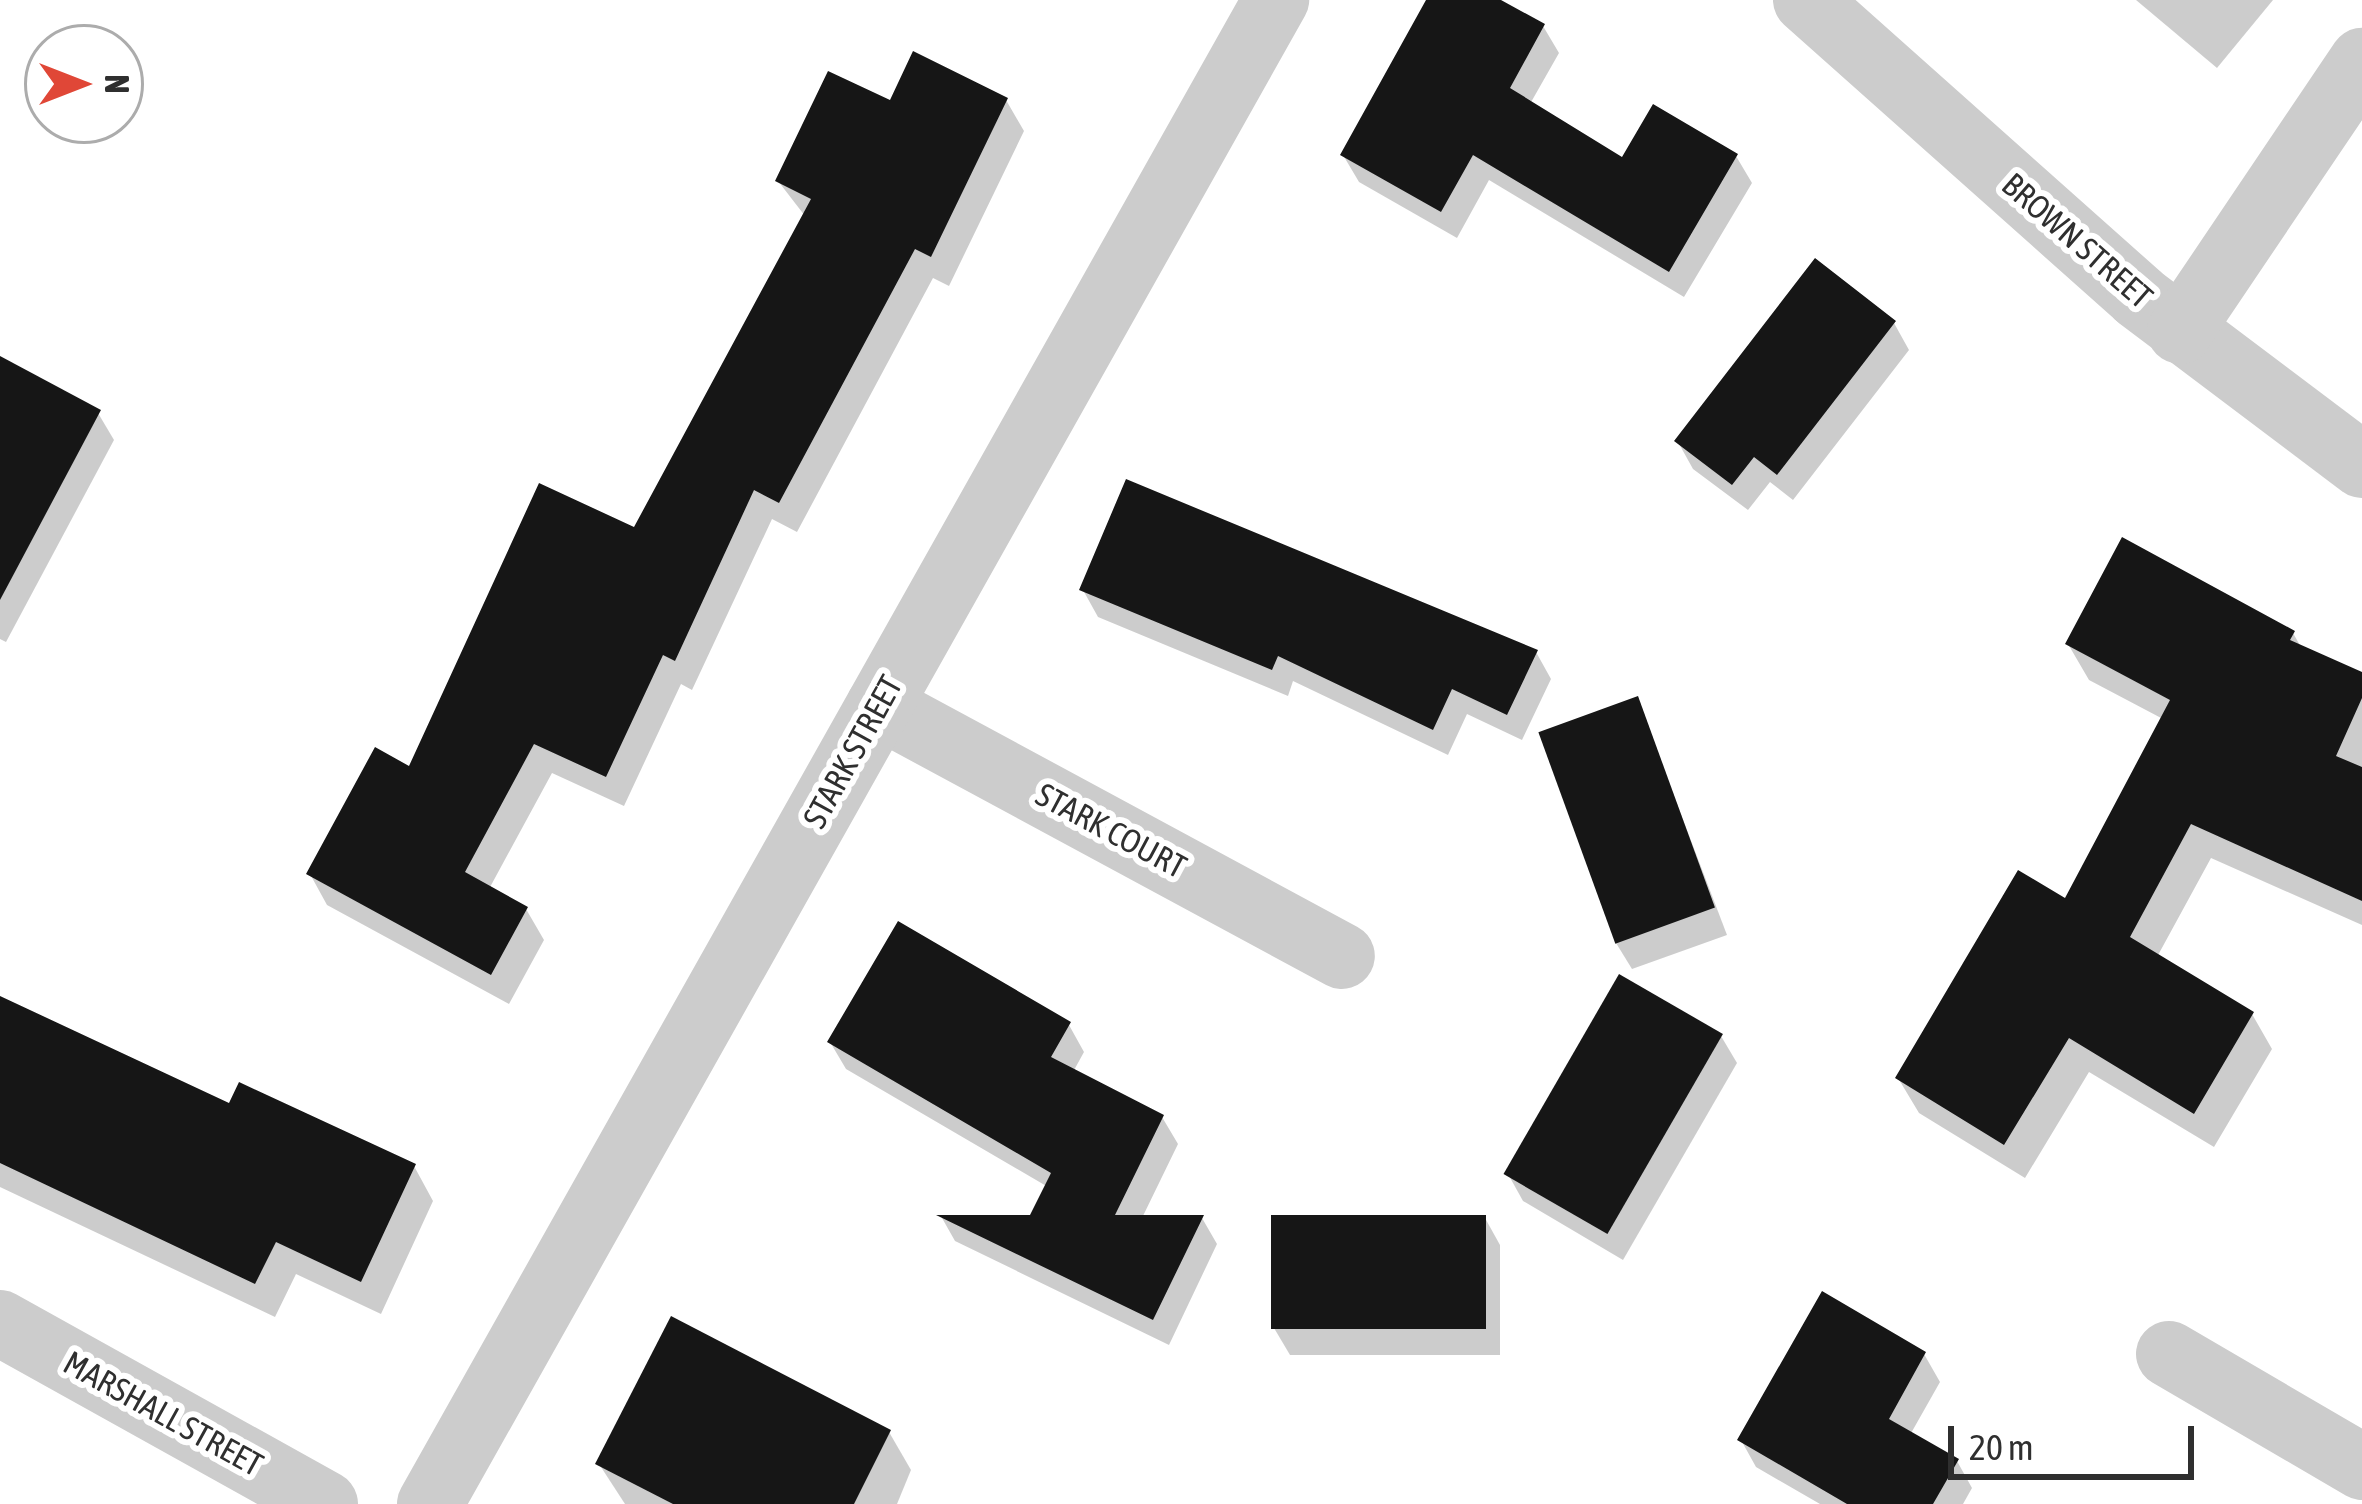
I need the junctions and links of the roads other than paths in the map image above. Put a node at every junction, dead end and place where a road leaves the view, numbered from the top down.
1 (1276, 0) edge
2 (1806, 0) edge
3 (2362, 61) edge
4 (2180, 331) junction
5 (2354, 439) edge
6 (879, 706) junction
7 (1342, 956) dead end
8 (0, 1323) edge
9 (2169, 1354) dead end
10 (2362, 1467) edge
11 (325, 1504) edge
12 (430, 1504) edge

1 - 6 street, STARK STREET
2 - 4 street, BROWN STREET
3 - 4 street
4 - 5 street, BROWN STREET
6 - 7 street, STARK COURT
6 - 12 street, STARK STREET
8 - 11 street, MARSHALL STREET
9 - 10 street

